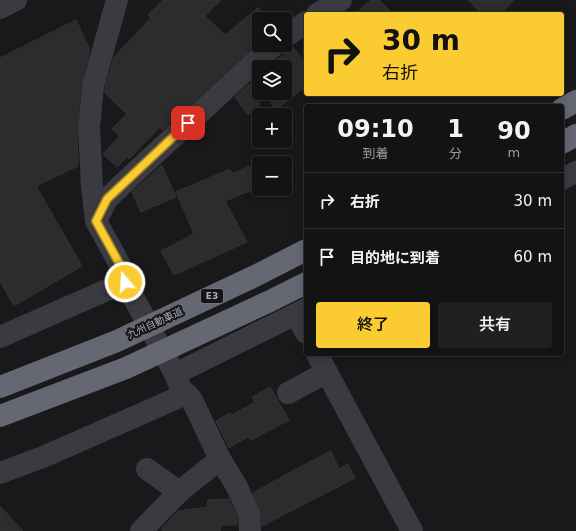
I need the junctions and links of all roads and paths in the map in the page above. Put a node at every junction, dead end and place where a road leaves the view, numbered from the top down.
1 (16, 0) edge
2 (117, 0) edge
3 (0, 8) edge
4 (304, 24) edge
5 (292, 33) edge
6 (266, 52) edge
7 (576, 101) edge
8 (564, 108) edge
9 (576, 135) edge
10 (564, 142) edge
11 (576, 172) edge
12 (564, 177) edge
13 (96, 221) junction
14 (304, 251) edge
15 (125, 282) junction
16 (304, 284) edge
17 (303, 319) edge
18 (0, 337) edge
19 (322, 363) edge
20 (178, 383) junction
21 (0, 387) edge
22 (288, 393) dead end
23 (0, 416) edge
24 (220, 459) junction
25 (147, 469) dead end
26 (0, 472) edge
27 (179, 492) junction
28 (141, 531) edge
29 (250, 531) edge
30 (412, 531) edge

1 - 3 street
2 - 13 street
4 - 5 street
6 - 13 street
7 - 8 highway
9 - 10 highway
11 - 12 street
13 - 15 street
14 - 21 highway, 九州自動車道 / E3
15 - 18 street
15 - 20 street
16 - 23 highway
17 - 20 street
19 - 22 street
19 - 30 street
20 - 24 street
20 - 26 street
24 - 27 street
24 - 29 street
25 - 27 street
27 - 28 street

